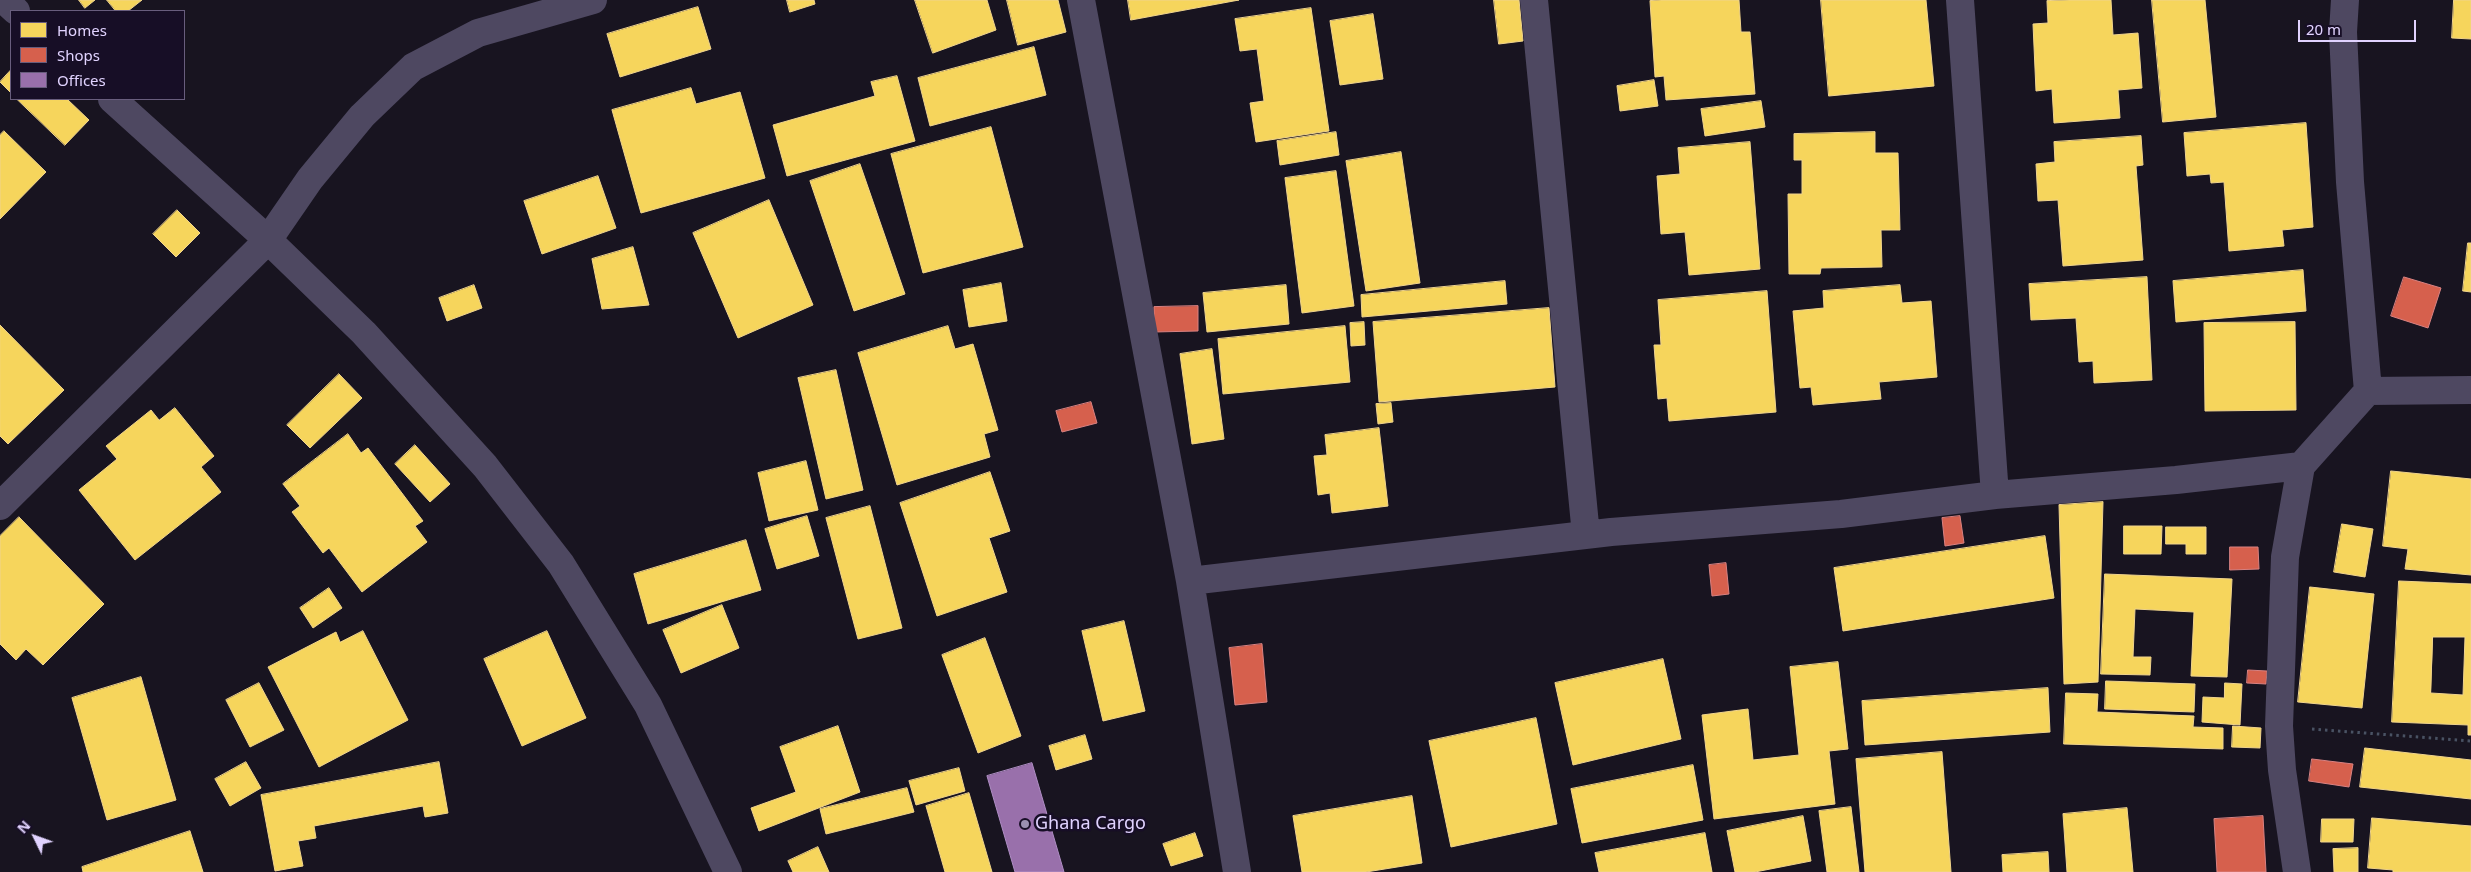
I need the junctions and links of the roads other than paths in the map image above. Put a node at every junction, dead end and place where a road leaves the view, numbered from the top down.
1 (4, 0) edge
2 (593, 0) edge
3 (1081, 0) edge
4 (1534, 0) edge
5 (1960, 0) edge
6 (2345, 0) edge
7 (15, 10) edge
8 (113, 100) edge
9 (268, 240) junction
10 (2471, 390) edge
11 (2368, 391) junction
12 (2301, 466) junction
13 (1995, 495) junction
14 (0, 506) edge
15 (1586, 535) junction
16 (1190, 581) junction
17 (728, 872) edge
18 (1237, 872) edge
19 (2297, 872) edge

1 - 7 street
2 - 9 street
3 - 16 street
4 - 15 street
5 - 13 street
6 - 11 street
8 - 9 street
9 - 14 street
9 - 17 street
10 - 11 street
11 - 12 street
12 - 13 street
12 - 19 street
13 - 15 street
15 - 16 street
16 - 18 street

